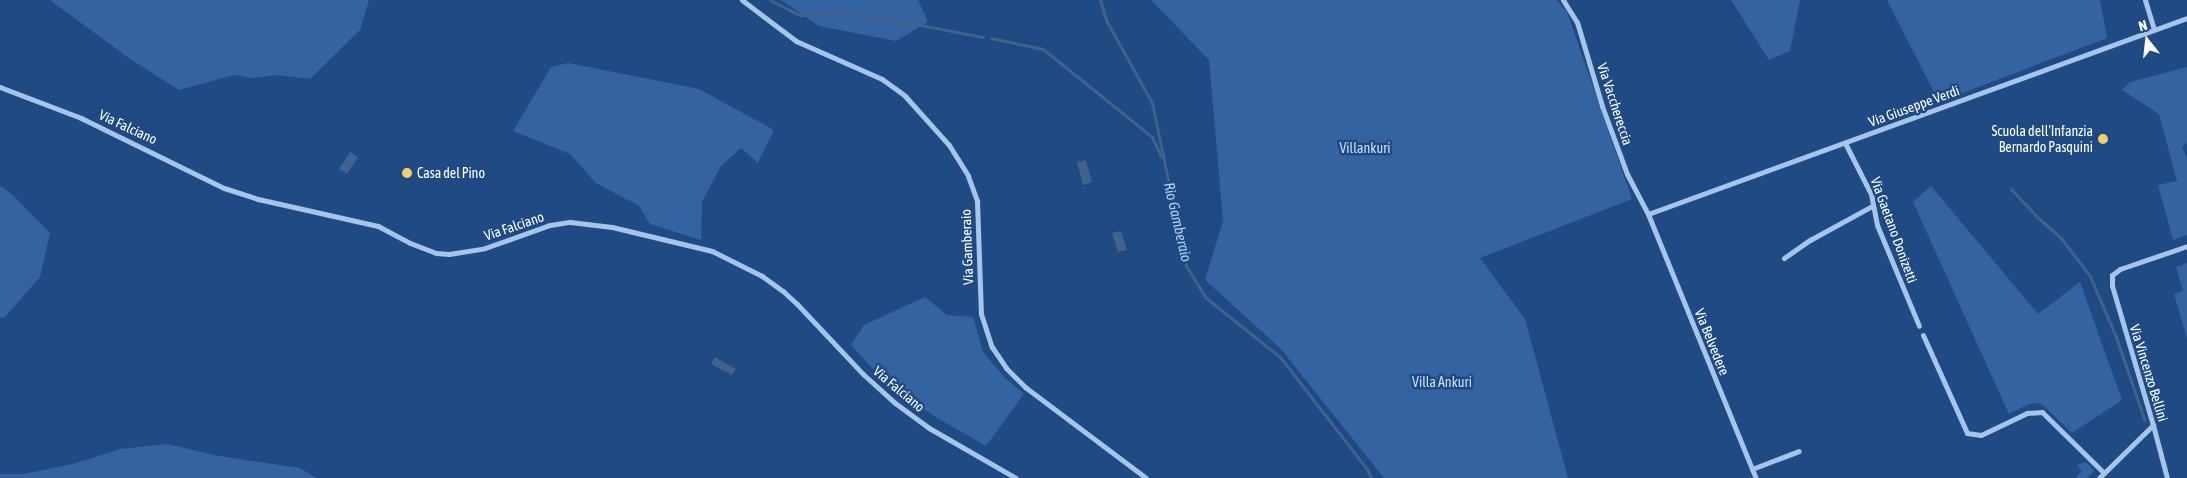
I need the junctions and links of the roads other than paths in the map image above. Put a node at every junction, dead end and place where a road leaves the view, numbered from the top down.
1 (742, 0) edge
2 (1563, 0) edge
3 (2145, 0) edge
4 (2187, 18) edge
5 (2154, 30) junction
6 (0, 87) edge
7 (1845, 143) junction
8 (1872, 206) junction
9 (1648, 214) junction
10 (2187, 246) edge
11 (1784, 258) dead end
12 (1919, 326) dead end
13 (1923, 335) dead end
14 (2153, 425) junction
15 (1799, 451) dead end
16 (1752, 469) junction
17 (2104, 473) junction
18 (1016, 478) edge
19 (1146, 478) edge
20 (1756, 478) edge
21 (2099, 478) edge
22 (2167, 478) edge

1 - 19 street, Via Gamberaio
2 - 9 street, Via Vacchereccia
3 - 5 street
4 - 5 street, Via Giuseppe Verdi
5 - 7 street, Via Giuseppe Verdi
6 - 18 street, Via Falciano
7 - 8 street, Via Gaetano Donizetti
7 - 9 street, Via Giuseppe Verdi
8 - 11 street
8 - 12 street, Via Gaetano Donizetti
9 - 16 street, Via Belvedere
10 - 14 street, Via Vincenzo Bellini
13 - 17 street
14 - 17 street
14 - 22 street, Via Vincenzo Bellini
15 - 16 street
16 - 20 street, Via Belvedere
17 - 21 street

